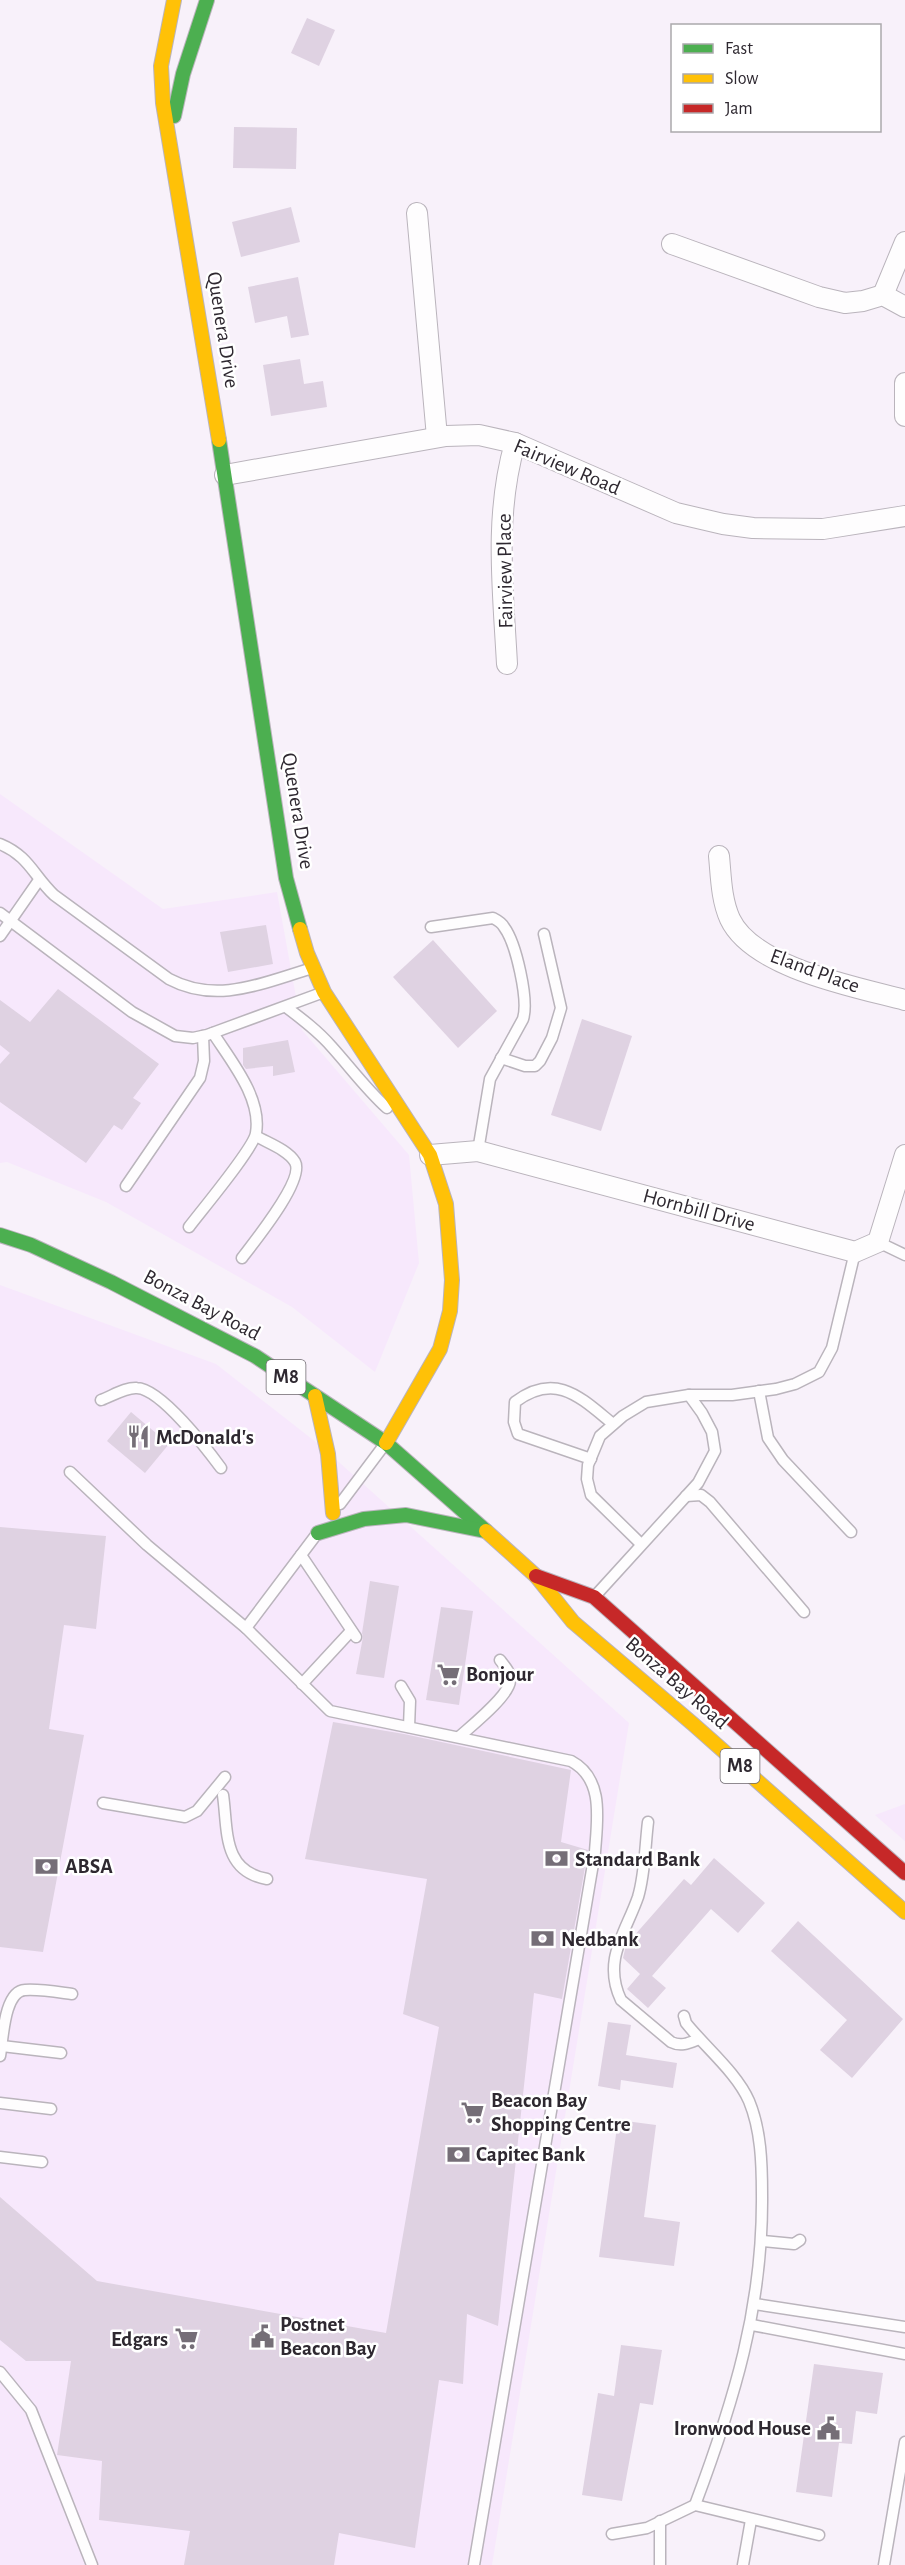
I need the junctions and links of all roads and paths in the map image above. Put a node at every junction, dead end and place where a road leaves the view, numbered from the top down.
1 (174, 0) edge
2 (207, 0) edge
3 (169, 136) junction
4 (417, 213) dead end
5 (905, 242) edge
6 (672, 244) dead end
7 (883, 295) junction
8 (905, 307) edge
9 (905, 383) edge
10 (905, 416) edge
11 (437, 437) junction
12 (515, 443) junction
13 (225, 475) junction
14 (905, 516) edge
15 (507, 664) dead end
16 (0, 844) edge
17 (719, 855) dead end
18 (39, 880) junction
19 (0, 913) edge
20 (11, 921) junction
21 (431, 927) dead end
22 (544, 934) dead end
23 (0, 936) edge
24 (313, 968) junction
25 (324, 992) junction
26 (905, 1000) edge
27 (286, 1006) junction
28 (208, 1035) junction
29 (501, 1058) junction
30 (415, 1131) junction
31 (256, 1136) junction
32 (478, 1151) junction
33 (430, 1155) junction
34 (905, 1155) edge
35 (126, 1186) dead end
36 (189, 1227) dead end
37 (0, 1235) edge
38 (878, 1242) junction
39 (855, 1251) junction
40 (905, 1256) edge
41 (242, 1258) dead end
42 (759, 1391) junction
43 (689, 1395) junction
44 (315, 1396) junction
45 (101, 1400) dead end
46 (613, 1424) junction
47 (386, 1443) junction
48 (591, 1459) junction
49 (221, 1468) dead end
50 (70, 1473) dead end
51 (686, 1496) junction
52 (333, 1513) junction
53 (486, 1531) junction
54 (851, 1532) dead end
55 (318, 1533) junction
56 (641, 1544) junction
57 (301, 1555) junction
58 (536, 1576) junction
59 (583, 1610) junction
60 (804, 1612) dead end
61 (246, 1628) junction
62 (500, 1660) dead end
63 (302, 1684) junction
64 (401, 1686) dead end
65 (409, 1727) junction
66 (459, 1737) junction
67 (225, 1777) dead end
68 (223, 1795) dead end
69 (103, 1803) dead end
70 (648, 1822) dead end
71 (905, 1873) edge
72 (267, 1879) dead end
73 (905, 1912) edge
74 (72, 1994) dead end
75 (684, 2016) dead end
76 (699, 2038) junction
77 (1, 2051) edge
78 (61, 2053) dead end
79 (0, 2103) edge
80 (51, 2109) dead end
81 (0, 2157) edge
82 (42, 2162) dead end
83 (800, 2240) dead end
84 (763, 2241) junction
85 (755, 2304) junction
86 (752, 2325) junction
87 (905, 2327) edge
88 (905, 2354) edge
89 (0, 2372) edge
90 (905, 2442) edge
91 (695, 2505) junction
92 (751, 2520) junction
93 (660, 2521) junction
94 (612, 2534) dead end
95 (819, 2535) dead end
96 (92, 2565) edge
97 (474, 2565) edge
98 (660, 2565) edge
99 (743, 2565) edge
100 (884, 2565) edge

1 - 3 main road, Quenera Drive
2 - 3 main road, Quenera Drive
3 - 13 main road, Quenera Drive
4 - 11 street
5 - 7 street
6 - 7 street
7 - 8 street
9 - 10 street
11 - 12 street, Fairview Road
11 - 13 street, Fairview Road
12 - 14 street, Fairview Road
12 - 15 street, Fairview Place
13 - 24 main road, Quenera Drive
16 - 18 lane
17 - 26 street, Eland Place
18 - 20 lane
18 - 24 lane
19 - 20 lane
20 - 23 lane
20 - 28 lane
21 - 29 lane
22 - 29 lane
24 - 25 main road, Quenera Drive
25 - 27 lane
25 - 30 main road, Quenera Drive
27 - 28 lane
27 - 30 lane
28 - 31 lane
28 - 35 lane
29 - 32 lane
30 - 33 main road, Quenera Drive
31 - 36 lane
31 - 41 lane
32 - 33 street, Hornbill Drive
32 - 39 street, Hornbill Drive
33 - 47 main road, Quenera Drive
34 - 38 street
37 - 44 main road, Bonza Bay Road / M8
38 - 39 street
38 - 40 lane
39 - 42 lane
42 - 43 lane
42 - 54 lane
43 - 46 lane
43 - 51 lane
44 - 47 main road, Bonza Bay Road / M8
44 - 52 main road
45 - 49 lane
46 - 48 lane
46 - 48 lane
47 - 52 lane
47 - 53 main road, Bonza Bay Road / M8
48 - 56 lane
50 - 61 lane
51 - 56 lane
51 - 60 lane
52 - 55 lane
53 - 55 main road
53 - 58 main road, Bonza Bay Road / M8
55 - 57 lane
56 - 59 lane
57 - 61 lane
57 - 63 lane
58 - 59 main road, Bonza Bay Road / M8
58 - 59 main road, Bonza Bay Road / M8
59 - 71 main road, Bonza Bay Road / M8
59 - 73 main road, Bonza Bay Road / M8
61 - 63 lane
62 - 66 lane
63 - 65 lane
64 - 65 lane
65 - 66 lane
66 - 97 lane
67 - 69 lane
68 - 72 lane
70 - 76 lane
74 - 77 lane
75 - 76 lane
76 - 84 lane
77 - 78 lane
79 - 80 lane
81 - 82 lane
83 - 84 lane
84 - 85 lane
85 - 86 lane
85 - 87 lane
86 - 88 lane
86 - 91 lane
89 - 96 lane
90 - 100 lane
91 - 92 lane
91 - 93 lane
92 - 95 lane
92 - 99 lane
93 - 94 lane
93 - 98 lane

